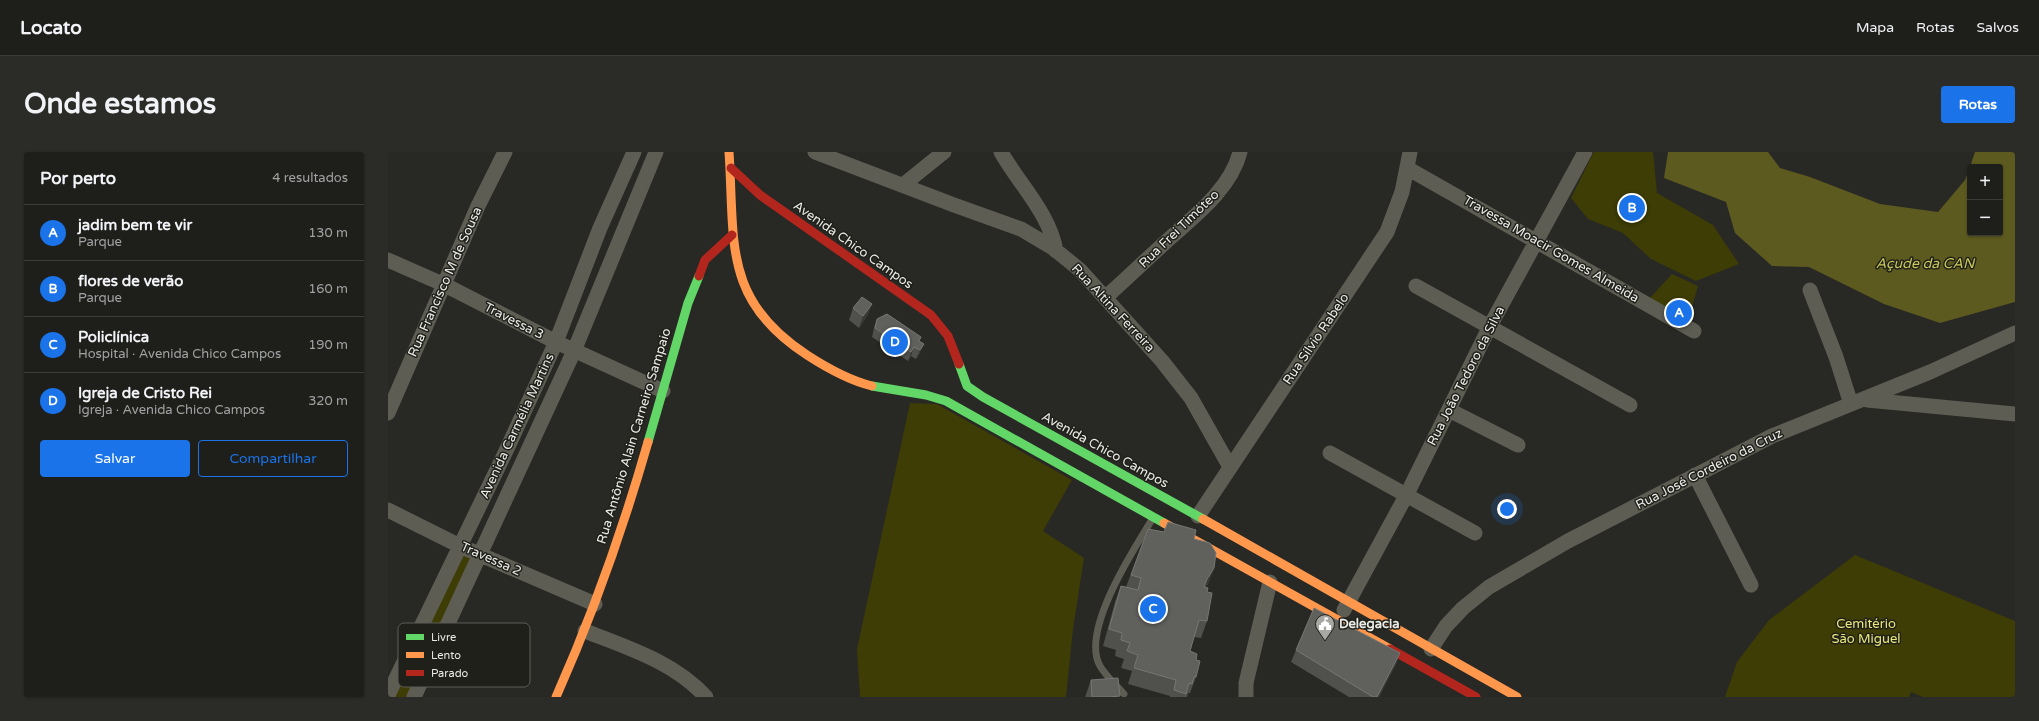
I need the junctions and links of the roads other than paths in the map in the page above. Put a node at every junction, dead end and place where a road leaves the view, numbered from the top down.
1 (504, 152) edge
2 (634, 152) edge
3 (656, 152) edge
4 (719, 152) edge
5 (729, 152) edge
6 (815, 152) edge
7 (944, 152) edge
8 (1001, 152) edge
9 (1240, 152) edge
10 (1410, 152) edge
11 (1585, 152) edge
12 (731, 168) junction
13 (1407, 168) junction
14 (903, 185) junction
15 (732, 235) junction
16 (1537, 242) junction
17 (1056, 251) junction
18 (388, 260) edge
19 (445, 285) junction
20 (1416, 286) dead end
21 (1810, 290) dead end
22 (1106, 297) junction
23 (1490, 326) junction
24 (1694, 331) dead end
25 (2015, 333) edge
26 (556, 342) junction
27 (574, 351) junction
28 (663, 392) junction
29 (1858, 402) junction
30 (1630, 404) dead end
31 (1449, 410) junction
32 (388, 413) edge
33 (2015, 414) edge
34 (1518, 445) dead end
35 (1330, 453) dead end
36 (1230, 467) junction
37 (1094, 471) junction
38 (1695, 475) junction
39 (1407, 494) junction
40 (388, 510) edge
41 (1154, 516) junction
42 (1198, 516) junction
43 (1475, 533) dead end
44 (460, 546) junction
45 (480, 555) junction
46 (1270, 582) junction
47 (1751, 585) dead end
48 (1348, 601) junction
49 (595, 604) junction
50 (1339, 621) junction
51 (423, 623) edge
52 (448, 623) edge
53 (585, 630) junction
54 (1431, 649) junction
55 (398, 674) edge
56 (419, 687) edge
57 (1124, 694) dead end
58 (388, 695) edge
59 (414, 697) edge
60 (556, 697) edge
61 (706, 697) edge
62 (1246, 697) edge
63 (1476, 697) edge
64 (1517, 697) edge

1 - 19 street, Rua Francisco M de Sousa
2 - 26 street, Avenida Carmélia Martins
3 - 27 street, Avenida Carmélia Martins
4 - 12 street
5 - 12 street, Avenida Chico Campos
6 - 14 street, Rua Altina Ferreira
7 - 14 street
8 - 17 street
9 - 22 street, Rua Frei Timóteo
10 - 13 street, Rua Sílvio Rabelo
11 - 16 street, Rua João Tedoro da Silva
12 - 15 street, Avenida Chico Campos
12 - 37 street, Avenida Chico Campos
13 - 16 street, Travessa Moacir Gomes Almeida
13 - 36 street, Rua Sílvio Rabelo
14 - 17 street, Rua Altina Ferreira
15 - 28 street, Rua Antônio Alain Carneiro Sampaio
15 - 37 street, Avenida Chico Campos
16 - 23 street, Rua João Tedoro da Silva
16 - 24 street, Travessa Moacir Gomes Almeida
17 - 22 street, Rua Altina Ferreira
18 - 19 street, Travessa 3
19 - 26 street, Travessa 3
19 - 32 street, Rua Francisco M de Sousa
20 - 23 street
21 - 29 street
22 - 36 street, Rua Altina Ferreira
23 - 30 street
23 - 31 street, Rua João Tedoro da Silva
25 - 29 street, Rua José Cordeiro da Cruz
26 - 27 street, Travessa 3
26 - 44 street, Avenida Carmélia Martins
27 - 28 street, Travessa 3
27 - 45 street, Avenida Carmélia Martins
28 - 49 street, Rua Antônio Alain Carneiro Sampaio
29 - 33 street
29 - 38 street, Rua José Cordeiro da Cruz
31 - 34 street
31 - 39 street, Rua João Tedoro da Silva
35 - 39 street
36 - 42 street, Rua Sílvio Rabelo
37 - 41 street, Avenida Chico Campos
37 - 42 street, Avenida Chico Campos
38 - 47 street
38 - 54 street, Rua José Cordeiro da Cruz
39 - 43 street
39 - 48 street, Rua João Tedoro da Silva
40 - 44 street, Travessa 2
41 - 46 street, Avenida Chico Campos
41 - 57 lane
42 - 48 street, Avenida Chico Campos
44 - 45 street, Travessa 2
44 - 51 street, Avenida Carmélia Martins
45 - 49 street, Travessa 2
45 - 52 street, Avenida Carmélia Martins
46 - 50 street, Avenida Chico Campos
46 - 62 street
48 - 50 street, Rua João Tedoro da Silva
48 - 54 street, Avenida Chico Campos
49 - 53 street, Rua Antônio Alain Carneiro Sampaio
50 - 63 street, Avenida Chico Campos
53 - 60 street, Rua Antônio Alain Carneiro Sampaio
53 - 61 street
54 - 64 street, Avenida Chico Campos
55 - 58 street, Avenida Carmélia Martins
56 - 59 street, Avenida Carmélia Martins

